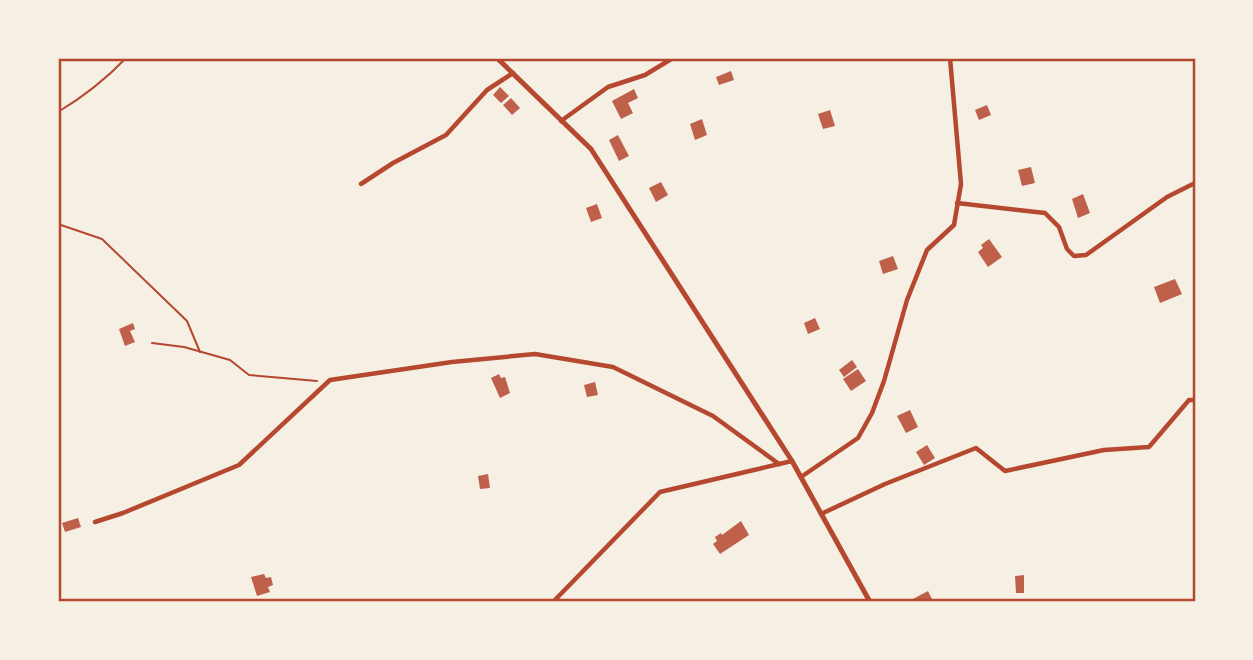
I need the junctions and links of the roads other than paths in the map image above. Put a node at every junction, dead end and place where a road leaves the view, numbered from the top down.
1 (497, 58) edge
2 (673, 58) edge
3 (950, 58) edge
4 (513, 73) junction
5 (561, 121) junction
6 (1195, 183) edge
7 (361, 184) dead end
8 (957, 203) junction
9 (1195, 400) edge
10 (792, 461) junction
11 (779, 464) junction
12 (801, 477) junction
13 (821, 514) junction
14 (95, 522) dead end
15 (553, 602) edge
16 (870, 602) edge

1 - 4 street
2 - 5 street
3 - 8 street
4 - 5 street
4 - 7 street
5 - 10 street
6 - 8 street
8 - 12 street
9 - 13 street
10 - 11 street
10 - 12 street
11 - 14 street
11 - 15 street
12 - 13 street
13 - 16 street

